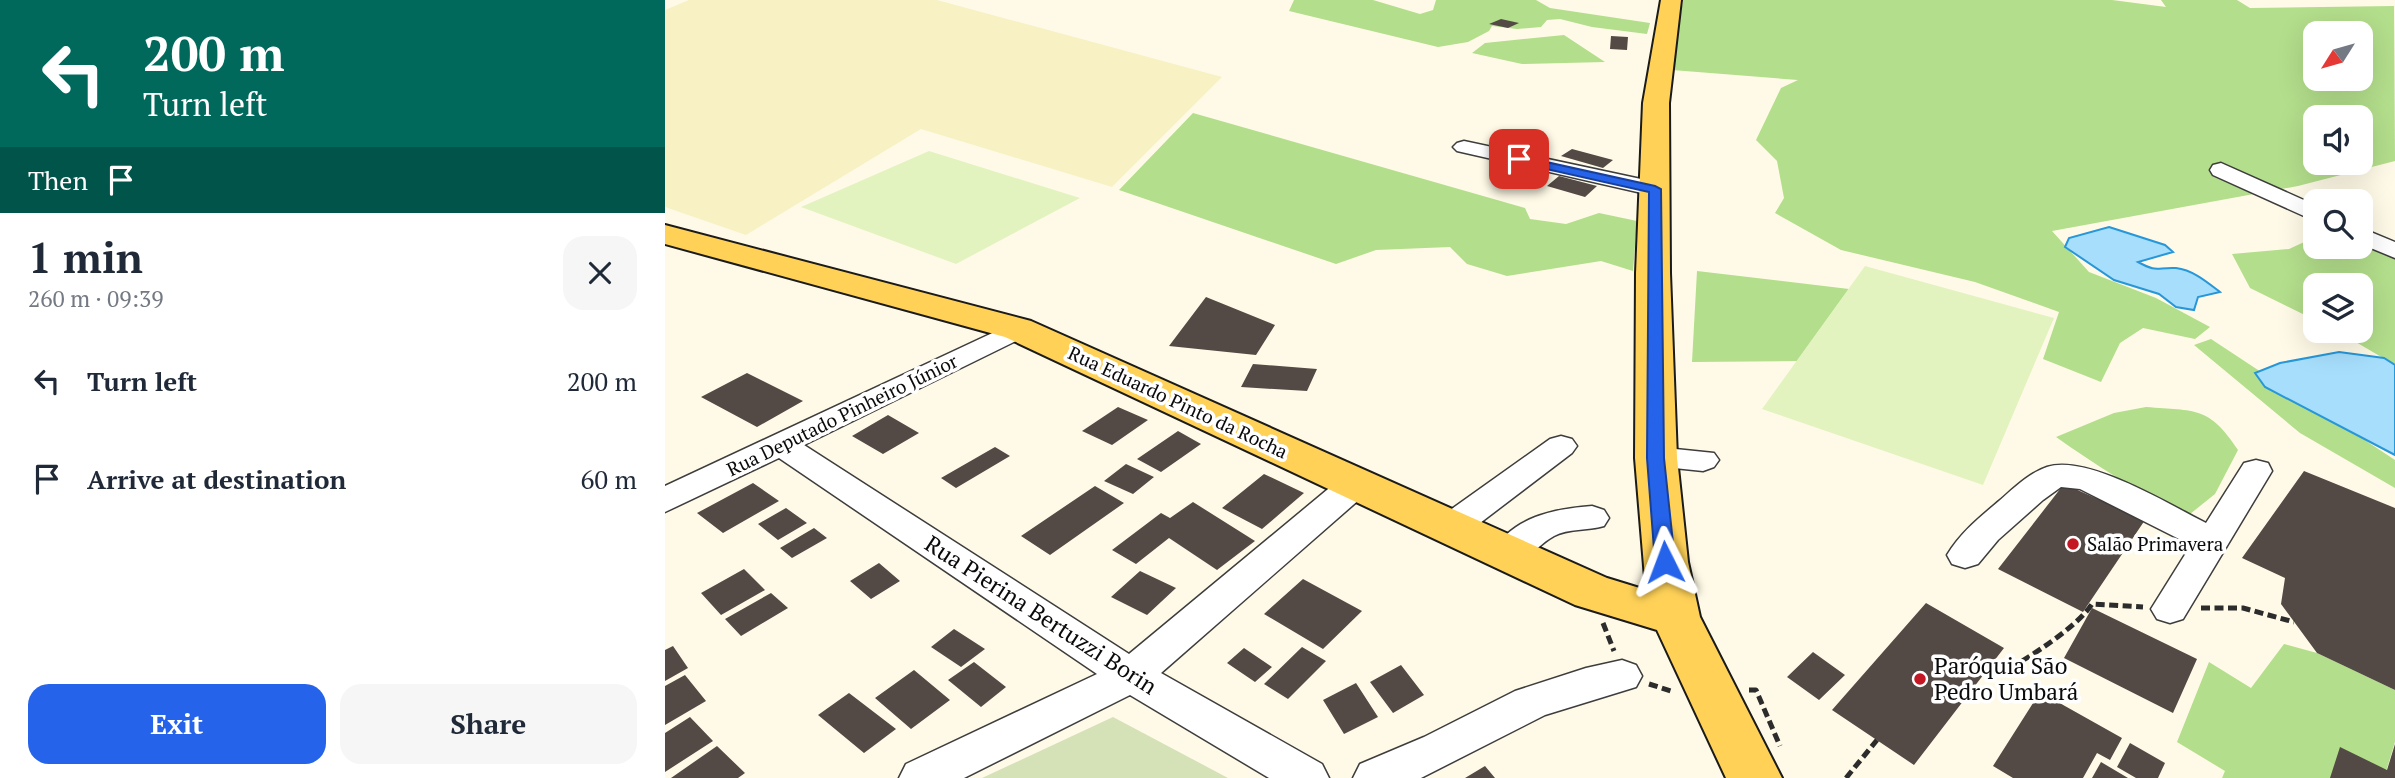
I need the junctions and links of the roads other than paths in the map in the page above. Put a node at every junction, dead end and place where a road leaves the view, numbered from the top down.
1 (1671, 0) edge
2 (1464, 147) dead end
3 (2221, 170) dead end
4 (1655, 189) junction
5 (2303, 208) edge
6 (665, 234) edge
7 (2373, 241) edge
8 (2395, 251) edge
9 (1018, 329) junction
10 (781, 444) junction
11 (1561, 446) dead end
12 (1655, 458) junction
13 (1703, 460) dead end
14 (2256, 471) dead end
15 (1357, 483) junction
16 (665, 500) edge
17 (1592, 518) dead end
18 (1451, 527) junction
19 (2212, 541) junction
20 (1509, 554) junction
21 (1965, 555) dead end
22 (2170, 609) dead end
23 (1675, 617) junction
24 (1131, 676) junction
25 (1622, 676) road end
26 (921, 778) edge
27 (1307, 778) edge
28 (1375, 778) edge
29 (1754, 778) edge

1 - 4 main road
2 - 4 street
3 - 5 street
4 - 12 main road
6 - 9 main road, Rua Eduardo Pinto da Rocha
7 - 8 street
9 - 10 street, Rua Deputado Pinheiro Júnior
9 - 15 main road, Rua Eduardo Pinto da Rocha
10 - 16 street, Rua Deputado Pinheiro Júnior
10 - 24 street, Rua Pierina Bertuzzi Borin
11 - 18 street
12 - 13 street
12 - 23 main road
14 - 19 street
15 - 18 main road, Rua Eduardo Pinto da Rocha
15 - 24 street
17 - 20 street
18 - 20 main road, Rua Eduardo Pinto da Rocha
19 - 21 street
19 - 22 street
20 - 23 main road, Rua Eduardo Pinto da Rocha
23 - 29 main road
24 - 26 street
24 - 27 street, Rua Pierina Bertuzzi Borin
25 - 28 street

